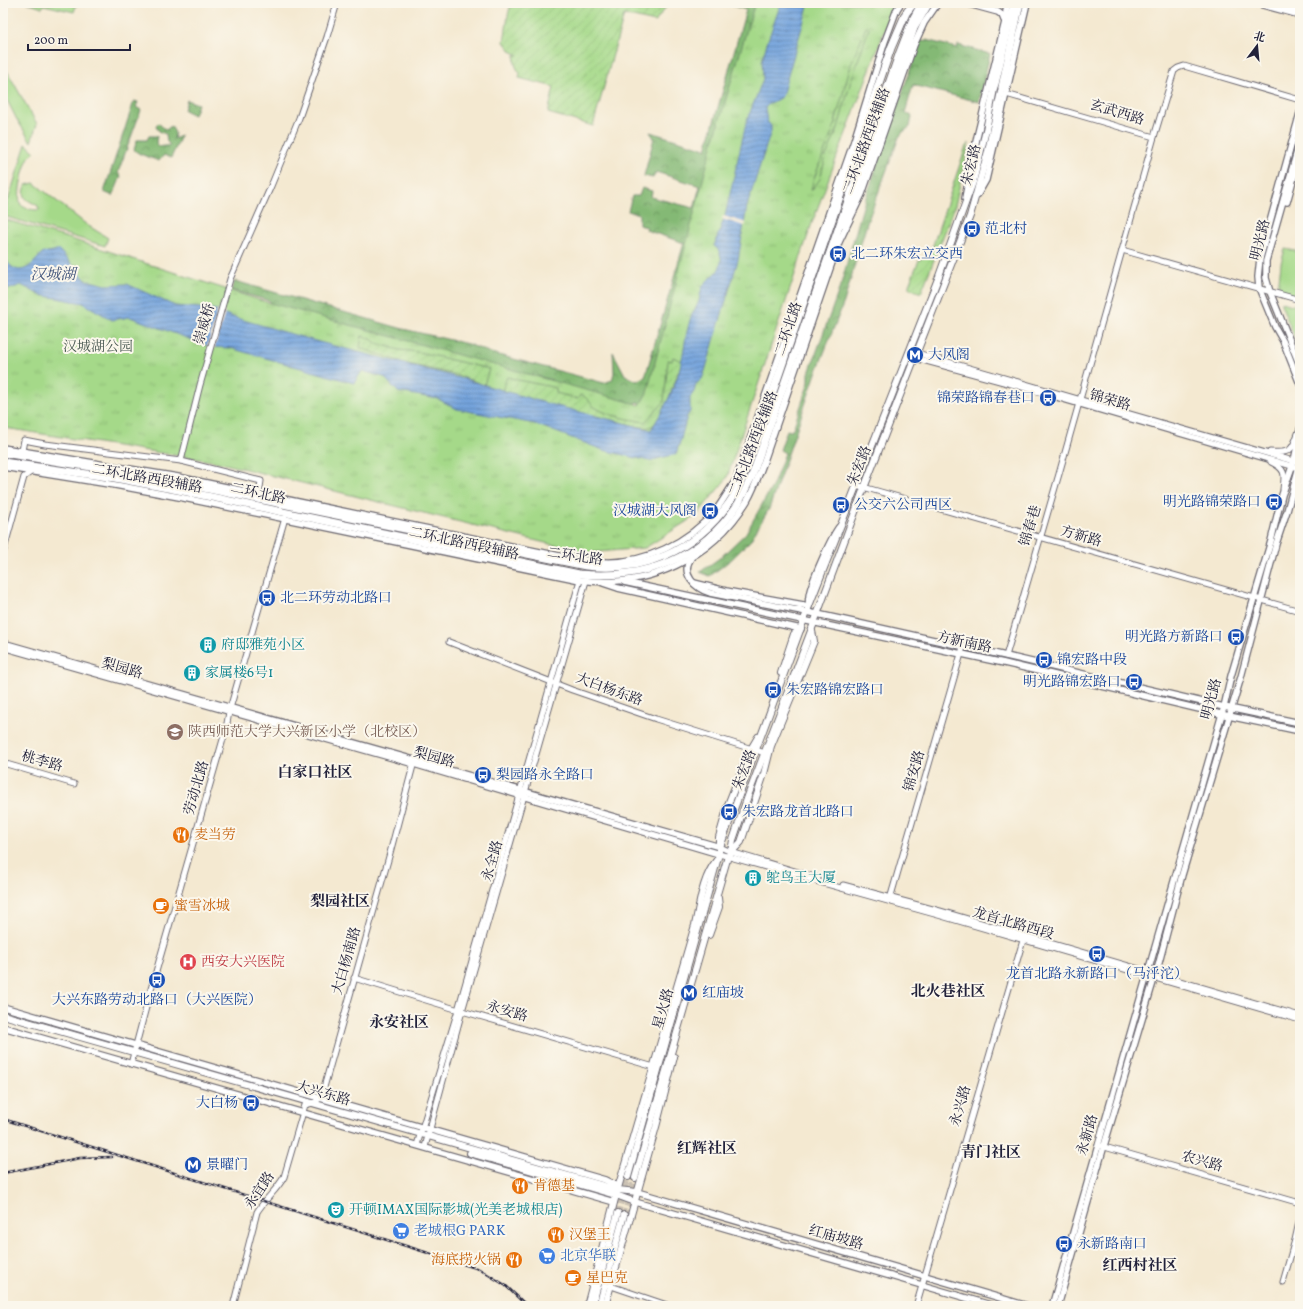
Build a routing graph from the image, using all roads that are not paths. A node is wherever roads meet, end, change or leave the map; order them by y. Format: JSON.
{"nodes":[{"id":1,"x":337,"y":3,"type":"edge"},
{"id":2,"x":901,"y":3,"type":"edge"},
{"id":3,"x":912,"y":3,"type":"edge"},
{"id":4,"x":922,"y":3,"type":"edge"},
{"id":5,"x":929,"y":3,"type":"edge"},
{"id":6,"x":938,"y":3,"type":"edge"},
{"id":7,"x":965,"y":3,"type":"edge"},
{"id":8,"x":1007,"y":3,"type":"edge"},
{"id":9,"x":1014,"y":3,"type":"edge"},
{"id":10,"x":1020,"y":3,"type":"edge"},
{"id":11,"x":1027,"y":3,"type":"edge"},
{"id":12,"x":1255,"y":3,"type":"edge"},
{"id":13,"x":1280,"y":3,"type":"edge"},
{"id":14,"x":1294,"y":3,"type":"edge"},
{"id":15,"x":1300,"y":5,"type":"edge"},
{"id":16,"x":1300,"y":10,"type":"edge"},
{"id":17,"x":1300,"y":15,"type":"edge"},
{"id":18,"x":1005,"y":22,"type":"junction"},
{"id":19,"x":998,"y":86,"type":"junction"},
{"id":20,"x":1006,"y":94,"type":"junction"},
{"id":21,"x":1300,"y":100,"type":"edge"},
{"id":22,"x":1300,"y":113,"type":"edge"},
{"id":23,"x":1300,"y":124,"type":"edge"},
{"id":24,"x":1154,"y":137,"type":"junction"},
{"id":25,"x":1300,"y":141,"type":"edge"},
{"id":26,"x":1300,"y":156,"type":"edge"},
{"id":27,"x":1283,"y":191,"type":"junction"},
{"id":28,"x":976,"y":196,"type":"junction"},
{"id":29,"x":859,"y":200,"type":"junction"},
{"id":30,"x":965,"y":202,"type":"junction"},
{"id":31,"x":850,"y":214,"type":"junction"},
{"id":32,"x":1272,"y":219,"type":"junction"},
{"id":33,"x":1277,"y":224,"type":"junction"},
{"id":34,"x":840,"y":231,"type":"junction"},
{"id":35,"x":1122,"y":250,"type":"junction"},
{"id":36,"x":1259,"y":288,"type":"junction"},
{"id":37,"x":1270,"y":292,"type":"junction"},
{"id":38,"x":1300,"y":300,"type":"edge"},
{"id":39,"x":916,"y":356,"type":"junction"},
{"id":40,"x":1300,"y":366,"type":"edge"},
{"id":41,"x":1300,"y":384,"type":"edge"},
{"id":42,"x":1079,"y":402,"type":"junction"},
{"id":43,"x":1300,"y":428,"type":"edge"},
{"id":44,"x":1300,"y":432,"type":"edge"},
{"id":45,"x":3,"y":448,"type":"edge"},
{"id":46,"x":22,"y":451,"type":"junction"},
{"id":47,"x":1255,"y":452,"type":"junction"},
{"id":48,"x":3,"y":454,"type":"edge"},
{"id":49,"x":181,"y":461,"type":"junction"},
{"id":50,"x":3,"y":462,"type":"edge"},
{"id":51,"x":1298,"y":465,"type":"edge"},
{"id":52,"x":3,"y":467,"type":"edge"},
{"id":53,"x":32,"y":469,"type":"junction"},
{"id":54,"x":1300,"y":480,"type":"edge"},
{"id":55,"x":856,"y":485,"type":"junction"},
{"id":56,"x":864,"y":488,"type":"junction"},
{"id":57,"x":259,"y":494,"type":"junction"},
{"id":58,"x":1282,"y":495,"type":"junction"},
{"id":59,"x":1290,"y":500,"type":"junction"},
{"id":60,"x":285,"y":518,"type":"junction"},
{"id":61,"x":1040,"y":538,"type":"junction"},
{"id":62,"x":3,"y":553,"type":"edge"},
{"id":63,"x":692,"y":556,"type":"junction"},
{"id":64,"x":583,"y":580,"type":"junction"},
{"id":65,"x":597,"y":582,"type":"junction"},
{"id":66,"x":622,"y":582,"type":"junction"},
{"id":67,"x":1254,"y":598,"type":"junction"},
{"id":68,"x":1261,"y":600,"type":"junction"},
{"id":69,"x":808,"y":609,"type":"junction"},
{"id":70,"x":1300,"y":611,"type":"edge"},
{"id":71,"x":817,"y":614,"type":"junction"},
{"id":72,"x":804,"y":621,"type":"junction"},
{"id":73,"x":813,"y":626,"type":"junction"},
{"id":74,"x":801,"y":629,"type":"junction"},
{"id":75,"x":448,"y":642,"type":"dead end"},
{"id":76,"x":3,"y":643,"type":"edge"},
{"id":77,"x":3,"y":647,"type":"edge"},
{"id":78,"x":963,"y":647,"type":"junction"},
{"id":79,"x":961,"y":654,"type":"junction"},
{"id":80,"x":1006,"y":656,"type":"junction"},
{"id":81,"x":554,"y":683,"type":"junction"},
{"id":82,"x":1224,"y":707,"type":"junction"},
{"id":83,"x":1231,"y":708,"type":"junction"},
{"id":84,"x":230,"y":710,"type":"junction"},
{"id":85,"x":1221,"y":714,"type":"junction"},
{"id":86,"x":1229,"y":716,"type":"junction"},
{"id":87,"x":1300,"y":723,"type":"edge"},
{"id":88,"x":1300,"y":731,"type":"edge"},
{"id":89,"x":754,"y":749,"type":"junction"},
{"id":90,"x":766,"y":755,"type":"junction"},
{"id":91,"x":414,"y":762,"type":"junction"},
{"id":92,"x":3,"y":763,"type":"edge"},
{"id":93,"x":74,"y":784,"type":"dead end"},
{"id":94,"x":522,"y":793,"type":"junction"},
{"id":95,"x":720,"y":847,"type":"junction"},
{"id":96,"x":730,"y":854,"type":"junction"},
{"id":97,"x":719,"y":856,"type":"junction"},
{"id":98,"x":717,"y":894,"type":"junction"},
{"id":99,"x":890,"y":900,"type":"junction"},
{"id":100,"x":697,"y":914,"type":"junction"},
{"id":101,"x":698,"y":934,"type":"junction"},
{"id":102,"x":1023,"y":938,"type":"junction"},
{"id":103,"x":686,"y":965,"type":"junction"},
{"id":104,"x":1148,"y":974,"type":"junction"},
{"id":105,"x":1155,"y":976,"type":"junction"},
{"id":106,"x":354,"y":978,"type":"junction"},
{"id":107,"x":3,"y":1006,"type":"edge"},
{"id":108,"x":674,"y":1007,"type":"junction"},
{"id":109,"x":460,"y":1011,"type":"junction"},
{"id":110,"x":3,"y":1015,"type":"edge"},
{"id":111,"x":1300,"y":1016,"type":"edge"},
{"id":112,"x":3,"y":1019,"type":"edge"},
{"id":113,"x":1300,"y":1020,"type":"edge"},
{"id":114,"x":3,"y":1027,"type":"edge"},
{"id":115,"x":662,"y":1042,"type":"junction"},
{"id":116,"x":136,"y":1044,"type":"junction"},
{"id":117,"x":674,"y":1045,"type":"junction"},
{"id":118,"x":134,"y":1054,"type":"junction"},
{"id":119,"x":663,"y":1055,"type":"junction"},
{"id":120,"x":673,"y":1062,"type":"junction"},
{"id":121,"x":131,"y":1064,"type":"junction"},
{"id":122,"x":654,"y":1067,"type":"junction"},
{"id":123,"x":320,"y":1098,"type":"junction"},
{"id":124,"x":313,"y":1103,"type":"junction"},
{"id":125,"x":305,"y":1105,"type":"junction"},
{"id":126,"x":302,"y":1113,"type":"junction"},
{"id":127,"x":422,"y":1127,"type":"junction"},
{"id":128,"x":429,"y":1129,"type":"junction"},
{"id":129,"x":420,"y":1136,"type":"junction"},
{"id":130,"x":427,"y":1138,"type":"junction"},
{"id":131,"x":417,"y":1145,"type":"junction"},
{"id":132,"x":1101,"y":1146,"type":"junction"},
{"id":133,"x":425,"y":1148,"type":"junction"},
{"id":134,"x":617,"y":1192,"type":"junction"},
{"id":135,"x":637,"y":1192,"type":"junction"},
{"id":136,"x":614,"y":1202,"type":"junction"},
{"id":137,"x":635,"y":1202,"type":"junction"},
{"id":138,"x":1300,"y":1202,"type":"edge"},
{"id":139,"x":1300,"y":1218,"type":"edge"},
{"id":140,"x":924,"y":1276,"type":"junction"},
{"id":141,"x":1283,"y":1282,"type":"dead end"},
{"id":142,"x":922,"y":1285,"type":"junction"},
{"id":143,"x":611,"y":1286,"type":"junction"},
{"id":144,"x":233,"y":1306,"type":"edge"},
{"id":145,"x":587,"y":1306,"type":"edge"},
{"id":146,"x":592,"y":1306,"type":"edge"},
{"id":147,"x":599,"y":1306,"type":"edge"},
{"id":148,"x":605,"y":1306,"type":"edge"},
{"id":149,"x":670,"y":1306,"type":"edge"},
{"id":150,"x":916,"y":1306,"type":"edge"},
{"id":151,"x":994,"y":1306,"type":"edge"},
{"id":152,"x":1028,"y":1306,"type":"edge"},
{"id":153,"x":1052,"y":1306,"type":"edge"},
{"id":154,"x":1058,"y":1306,"type":"edge"}],
"edges":[{"from":1,"to":49,"type":"street","name":"崇威桥"},
{"from":2,"to":57,"type":"main road","name":"二环北路西段辅路"},
{"from":3,"to":48,"type":"highway","name":"二环北路"},
{"from":4,"to":34,"type":"highway","name":"二环北路"},
{"from":5,"to":31,"type":"highway"},
{"from":6,"to":29,"type":"main road","name":"二环北路西段辅路"},
{"from":7,"to":18,"type":"main road"},
{"from":8,"to":18,"type":"main road","name":"朱宏路"},
{"from":9,"to":19,"type":"highway"},
{"from":10,"to":19,"type":"highway"},
{"from":11,"to":20,"type":"main road"},
{"from":12,"to":17,"type":"main road"},
{"from":13,"to":16,"type":"highway"},
{"from":14,"to":15,"type":"highway"},
{"from":18,"to":30,"type":"main road","name":"朱宏路"},
{"from":19,"to":28,"type":"main road","name":"朱宏路"},
{"from":19,"to":30,"type":"main road","name":"朱宏路"},
{"from":20,"to":24,"type":"street","name":"玄武西路"},
{"from":20,"to":28,"type":"main road"},
{"from":21,"to":24,"type":"street"},
{"from":22,"to":32,"type":"main road","name":"明光路"},
{"from":23,"to":27,"type":"main road","name":"明光路"},
{"from":24,"to":35,"type":"street","name":"玄武西路"},
{"from":25,"to":27,"type":"main road","name":"明光路"},
{"from":26,"to":33,"type":"main road"},
{"from":27,"to":32,"type":"main road","name":"明光路"},
{"from":27,"to":33,"type":"main road","name":"明光路"},
{"from":28,"to":39,"type":"main road","name":"朱宏路"},
{"from":29,"to":31,"type":"main road"},
{"from":29,"to":34,"type":"main road","name":"二环北路西段辅路"},
{"from":30,"to":55,"type":"main road","name":"朱宏路"},
{"from":31,"to":34,"type":"highway"},
{"from":32,"to":36,"type":"main road","name":"明光路"},
{"from":33,"to":37,"type":"main road","name":"明光路"},
{"from":34,"to":53,"type":"highway","name":"二环北路"},
{"from":34,"to":63,"type":"main road","name":"二环北路西段辅路"},
{"from":35,"to":36,"type":"street"},
{"from":35,"to":42,"type":"street","name":"玄武西路"},
{"from":36,"to":37,"type":"street"},
{"from":36,"to":41,"type":"main road","name":"明光路"},
{"from":37,"to":38,"type":"street"},
{"from":37,"to":40,"type":"main road","name":"明光路"},
{"from":39,"to":42,"type":"street","name":"锦荣路"},
{"from":39,"to":56,"type":"main road","name":"朱宏路"},
{"from":42,"to":47,"type":"street","name":"锦荣路"},
{"from":42,"to":61,"type":"street","name":"锦春巷"},
{"from":43,"to":47,"type":"street"},
{"from":44,"to":51,"type":"main road","name":"明光路"},
{"from":45,"to":46,"type":"main road","name":"二环北路西段辅路"},
{"from":46,"to":49,"type":"street"},
{"from":46,"to":57,"type":"main road","name":"二环北路西段辅路"},
{"from":47,"to":51,"type":"street","name":"锦荣路"},
{"from":47,"to":58,"type":"street"},
{"from":49,"to":57,"type":"street"},
{"from":50,"to":53,"type":"highway","name":"二环北路"},
{"from":51,"to":58,"type":"main road","name":"明光路"},
{"from":51,"to":59,"type":"main road","name":"明光路"},
{"from":52,"to":53,"type":"main road","name":"二环北路西段辅路"},
{"from":53,"to":60,"type":"main road","name":"二环北路西段辅路"},
{"from":53,"to":62,"type":"street"},
{"from":54,"to":59,"type":"street"},
{"from":55,"to":56,"type":"street","name":"方新路"},
{"from":55,"to":69,"type":"main road","name":"朱宏路"},
{"from":56,"to":61,"type":"street","name":"方新路"},
{"from":56,"to":71,"type":"main road","name":"朱宏路"},
{"from":58,"to":67,"type":"main road","name":"明光路"},
{"from":59,"to":68,"type":"main road","name":"明光路"},
{"from":60,"to":64,"type":"main road","name":"二环北路西段辅路"},
{"from":60,"to":84,"type":"street","name":"劳动北路"},
{"from":61,"to":67,"type":"street","name":"方新路"},
{"from":61,"to":80,"type":"street","name":"锦春巷"},
{"from":63,"to":66,"type":"main road","name":"二环北路西段辅路"},
{"from":63,"to":69,"type":"main road","name":"方新南路"},
{"from":64,"to":65,"type":"main road","name":"二环北路西段辅路"},
{"from":64,"to":81,"type":"street","name":"永全路"},
{"from":65,"to":66,"type":"main road","name":"二环北路西段辅路"},
{"from":65,"to":74,"type":"main road"},
{"from":66,"to":72,"type":"main road","name":"方新南路"},
{"from":67,"to":68,"type":"street","name":"方新路"},
{"from":67,"to":82,"type":"main road","name":"明光路"},
{"from":68,"to":70,"type":"street","name":"方新路"},
{"from":68,"to":83,"type":"main road","name":"明光路"},
{"from":69,"to":71,"type":"main road","name":"方新南路"},
{"from":69,"to":72,"type":"main road","name":"朱宏路"},
{"from":71,"to":73,"type":"main road","name":"朱宏路"},
{"from":71,"to":78,"type":"main road","name":"方新南路"},
{"from":72,"to":73,"type":"main road","name":"方新南路"},
{"from":72,"to":74,"type":"main road","name":"朱宏路"},
{"from":73,"to":79,"type":"main road","name":"方新南路"},
{"from":73,"to":90,"type":"main road","name":"朱宏路"},
{"from":73,"to":90,"type":"main road"},
{"from":74,"to":89,"type":"main road","name":"朱宏路"},
{"from":75,"to":81,"type":"street","name":"大白杨东路"},
{"from":76,"to":84,"type":"main road","name":"梨园路"},
{"from":77,"to":84,"type":"main road","name":"梨园路"},
{"from":78,"to":79,"type":"street","name":"锦安路"},
{"from":78,"to":80,"type":"main road","name":"方新南路"},
{"from":79,"to":85,"type":"main road","name":"方新南路"},
{"from":79,"to":99,"type":"street","name":"锦安路"},
{"from":80,"to":82,"type":"main road","name":"方新南路"},
{"from":81,"to":89,"type":"street","name":"大白杨东路"},
{"from":81,"to":94,"type":"street","name":"永全路"},
{"from":82,"to":83,"type":"main road","name":"方新南路"},
{"from":82,"to":85,"type":"main road","name":"明光路"},
{"from":83,"to":86,"type":"main road","name":"明光路"},
{"from":83,"to":87,"type":"main road","name":"方新南路"},
{"from":84,"to":91,"type":"main road","name":"梨园路"},
{"from":84,"to":116,"type":"street","name":"劳动北路"},
{"from":85,"to":86,"type":"main road","name":"方新南路"},
{"from":85,"to":104,"type":"main road","name":"明光路"},
{"from":86,"to":88,"type":"main road","name":"方新南路"},
{"from":86,"to":105,"type":"main road","name":"明光路"},
{"from":89,"to":90,"type":"street","name":"大白杨东路"},
{"from":89,"to":95,"type":"main road","name":"朱宏路"},
{"from":90,"to":96,"type":"main road","name":"朱宏路"},
{"from":91,"to":94,"type":"main road","name":"梨园路"},
{"from":91,"to":106,"type":"street","name":"大白杨南路"},
{"from":92,"to":93,"type":"street","name":"桃李路"},
{"from":94,"to":95,"type":"main road","name":"梨园路"},
{"from":94,"to":97,"type":"main road","name":"梨园路"},
{"from":94,"to":109,"type":"street","name":"永全路"},
{"from":95,"to":96,"type":"street","name":"龙首北路西段"},
{"from":95,"to":97,"type":"main road","name":"星火路"},
{"from":96,"to":97,"type":"street","name":"龙首北路西段"},
{"from":96,"to":98,"type":"main road","name":"星火路"},
{"from":96,"to":99,"type":"street","name":"龙首北路西段"},
{"from":97,"to":100,"type":"main road"},
{"from":97,"to":101,"type":"main road","name":"星火路"},
{"from":98,"to":117,"type":"main road","name":"星火路"},
{"from":98,"to":120,"type":"main road"},
{"from":99,"to":102,"type":"street","name":"龙首北路西段"},
{"from":100,"to":101,"type":"main road"},
{"from":100,"to":103,"type":"main road"},
{"from":101,"to":103,"type":"main road","name":"星火路"},
{"from":102,"to":104,"type":"street","name":"龙首北路西段"},
{"from":102,"to":140,"type":"street","name":"永兴路"},
{"from":103,"to":108,"type":"main road","name":"星火路"},
{"from":104,"to":105,"type":"street","name":"龙首北路西段"},
{"from":104,"to":132,"type":"main road","name":"永新路"},
{"from":105,"to":111,"type":"street","name":"龙首北路西段"},
{"from":105,"to":113,"type":"street","name":"龙首北路西段"},
{"from":105,"to":132,"type":"main road","name":"永新路"},
{"from":106,"to":109,"type":"street","name":"永安路"},
{"from":106,"to":123,"type":"street","name":"大白杨南路"},
{"from":107,"to":116,"type":"main road"},
{"from":108,"to":115,"type":"main road"},
{"from":108,"to":119,"type":"main road","name":"星火路"},
{"from":109,"to":122,"type":"street","name":"永安路"},
{"from":109,"to":127,"type":"street","name":"永全路"},
{"from":109,"to":128,"type":"street","name":"永全路"},
{"from":110,"to":118,"type":"main road","name":"大兴东路"},
{"from":112,"to":118,"type":"main road","name":"大兴东路"},
{"from":114,"to":121,"type":"main road"},
{"from":115,"to":119,"type":"main road"},
{"from":115,"to":122,"type":"main road"},
{"from":116,"to":118,"type":"street","name":"劳动北路"},
{"from":116,"to":123,"type":"main road"},
{"from":117,"to":119,"type":"main road","name":"星火路"},
{"from":117,"to":120,"type":"main road"},
{"from":118,"to":121,"type":"street","name":"劳动北路"},
{"from":118,"to":124,"type":"main road","name":"大兴东路"},
{"from":118,"to":125,"type":"main road","name":"大兴东路"},
{"from":120,"to":135,"type":"main road"},
{"from":121,"to":126,"type":"main road"},
{"from":122,"to":134,"type":"main road"},
{"from":123,"to":124,"type":"street"},
{"from":123,"to":127,"type":"main road"},
{"from":124,"to":125,"type":"street"},
{"from":124,"to":129,"type":"main road","name":"大兴东路"},
{"from":125,"to":126,"type":"street"},
{"from":125,"to":129,"type":"main road","name":"大兴东路"},
{"from":126,"to":131,"type":"main road"},
{"from":126,"to":144,"type":"street","name":"永宜路"},
{"from":127,"to":128,"type":"main road"},
{"from":127,"to":129,"type":"street","name":"永全路"},
{"from":128,"to":130,"type":"street","name":"永全路"},
{"from":128,"to":134,"type":"main road"},
{"from":129,"to":130,"type":"main road","name":"大兴东路"},
{"from":129,"to":131,"type":"street","name":"永全路"},
{"from":130,"to":133,"type":"street","name":"永全路"},
{"from":130,"to":134,"type":"main road","name":"大兴东路"},
{"from":131,"to":133,"type":"main road"},
{"from":132,"to":138,"type":"street","name":"农兴路"},
{"from":132,"to":153,"type":"main road","name":"永新路"},
{"from":132,"to":154,"type":"main road","name":"永新路"},
{"from":133,"to":136,"type":"main road"},
{"from":134,"to":135,"type":"main road","name":"大兴东路"},
{"from":134,"to":136,"type":"main road"},
{"from":134,"to":137,"type":"main road","name":"大兴东路"},
{"from":135,"to":137,"type":"main road"},
{"from":135,"to":140,"type":"main road","name":"红庙坡路"},
{"from":136,"to":145,"type":"main road"},
{"from":137,"to":142,"type":"main road","name":"红庙坡路"},
{"from":137,"to":143,"type":"main road"},
{"from":139,"to":141,"type":"street"},
{"from":140,"to":142,"type":"street","name":"永兴路"},
{"from":140,"to":152,"type":"main road","name":"红庙坡路"},
{"from":142,"to":150,"type":"street","name":"永兴路"},
{"from":142,"to":151,"type":"main road","name":"红庙坡路"},
{"from":143,"to":148,"type":"main road"},
{"from":143,"to":149,"type":"street"},
{"from":146,"to":147,"type":"main road"}]}
